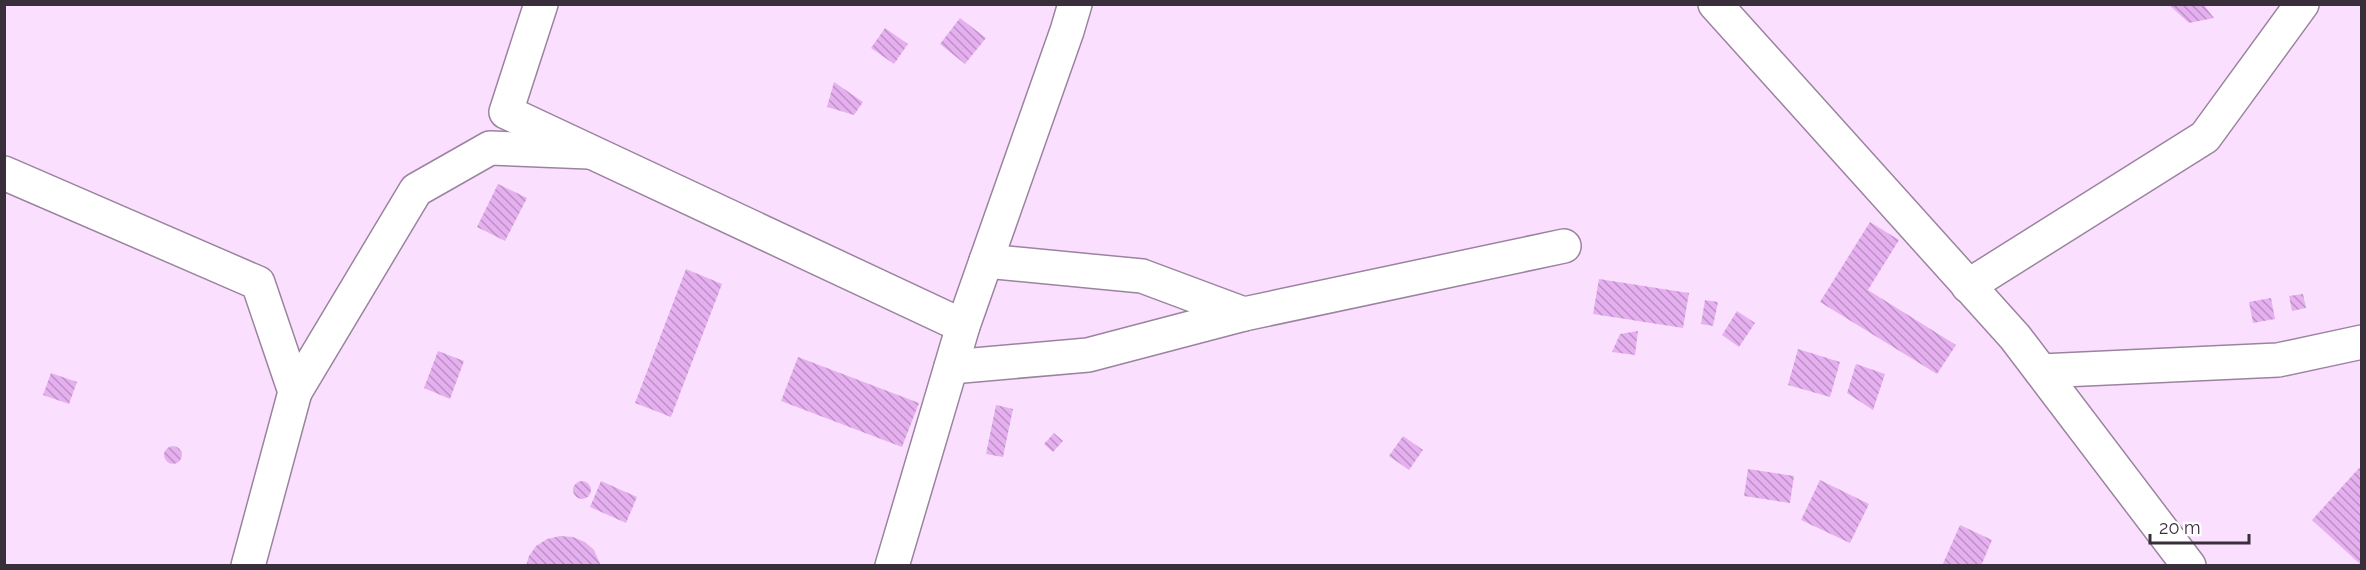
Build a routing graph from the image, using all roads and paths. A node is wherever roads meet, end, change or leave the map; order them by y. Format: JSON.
{"nodes":[{"id":1,"x":541,"y":4,"type":"edge"},
{"id":2,"x":1075,"y":4,"type":"edge"},
{"id":3,"x":1098,"y":4,"type":"edge"},
{"id":4,"x":1715,"y":4,"type":"edge"},
{"id":5,"x":2302,"y":4,"type":"edge"},
{"id":6,"x":1041,"y":107,"type":"junction"},
{"id":7,"x":589,"y":152,"type":"junction"},
{"id":8,"x":4,"y":173,"type":"edge"},
{"id":9,"x":1564,"y":246,"type":"dead end"},
{"id":10,"x":986,"y":261,"type":"junction"},
{"id":11,"x":1968,"y":286,"type":"junction"},
{"id":12,"x":1244,"y":314,"type":"junction"},
{"id":13,"x":963,"y":326,"type":"junction"},
{"id":14,"x":2361,"y":342,"type":"edge"},
{"id":15,"x":951,"y":367,"type":"junction"},
{"id":16,"x":2041,"y":371,"type":"junction"},
{"id":17,"x":295,"y":392,"type":"junction"},
{"id":18,"x":248,"y":566,"type":"edge"},
{"id":19,"x":892,"y":566,"type":"edge"},
{"id":20,"x":2189,"y":566,"type":"edge"}],
"edges":[{"from":1,"to":7,"type":"street"},
{"from":2,"to":6,"type":"street"},
{"from":3,"to":6,"type":"street"},
{"from":4,"to":11,"type":"street"},
{"from":5,"to":11,"type":"street"},
{"from":6,"to":10,"type":"street"},
{"from":7,"to":13,"type":"street"},
{"from":7,"to":17,"type":"street"},
{"from":8,"to":17,"type":"street"},
{"from":9,"to":12,"type":"street"},
{"from":10,"to":12,"type":"street"},
{"from":10,"to":13,"type":"street"},
{"from":11,"to":16,"type":"street"},
{"from":12,"to":15,"type":"street"},
{"from":13,"to":15,"type":"street"},
{"from":14,"to":16,"type":"street"},
{"from":15,"to":19,"type":"street"},
{"from":16,"to":20,"type":"street"},
{"from":17,"to":18,"type":"street"}]}
